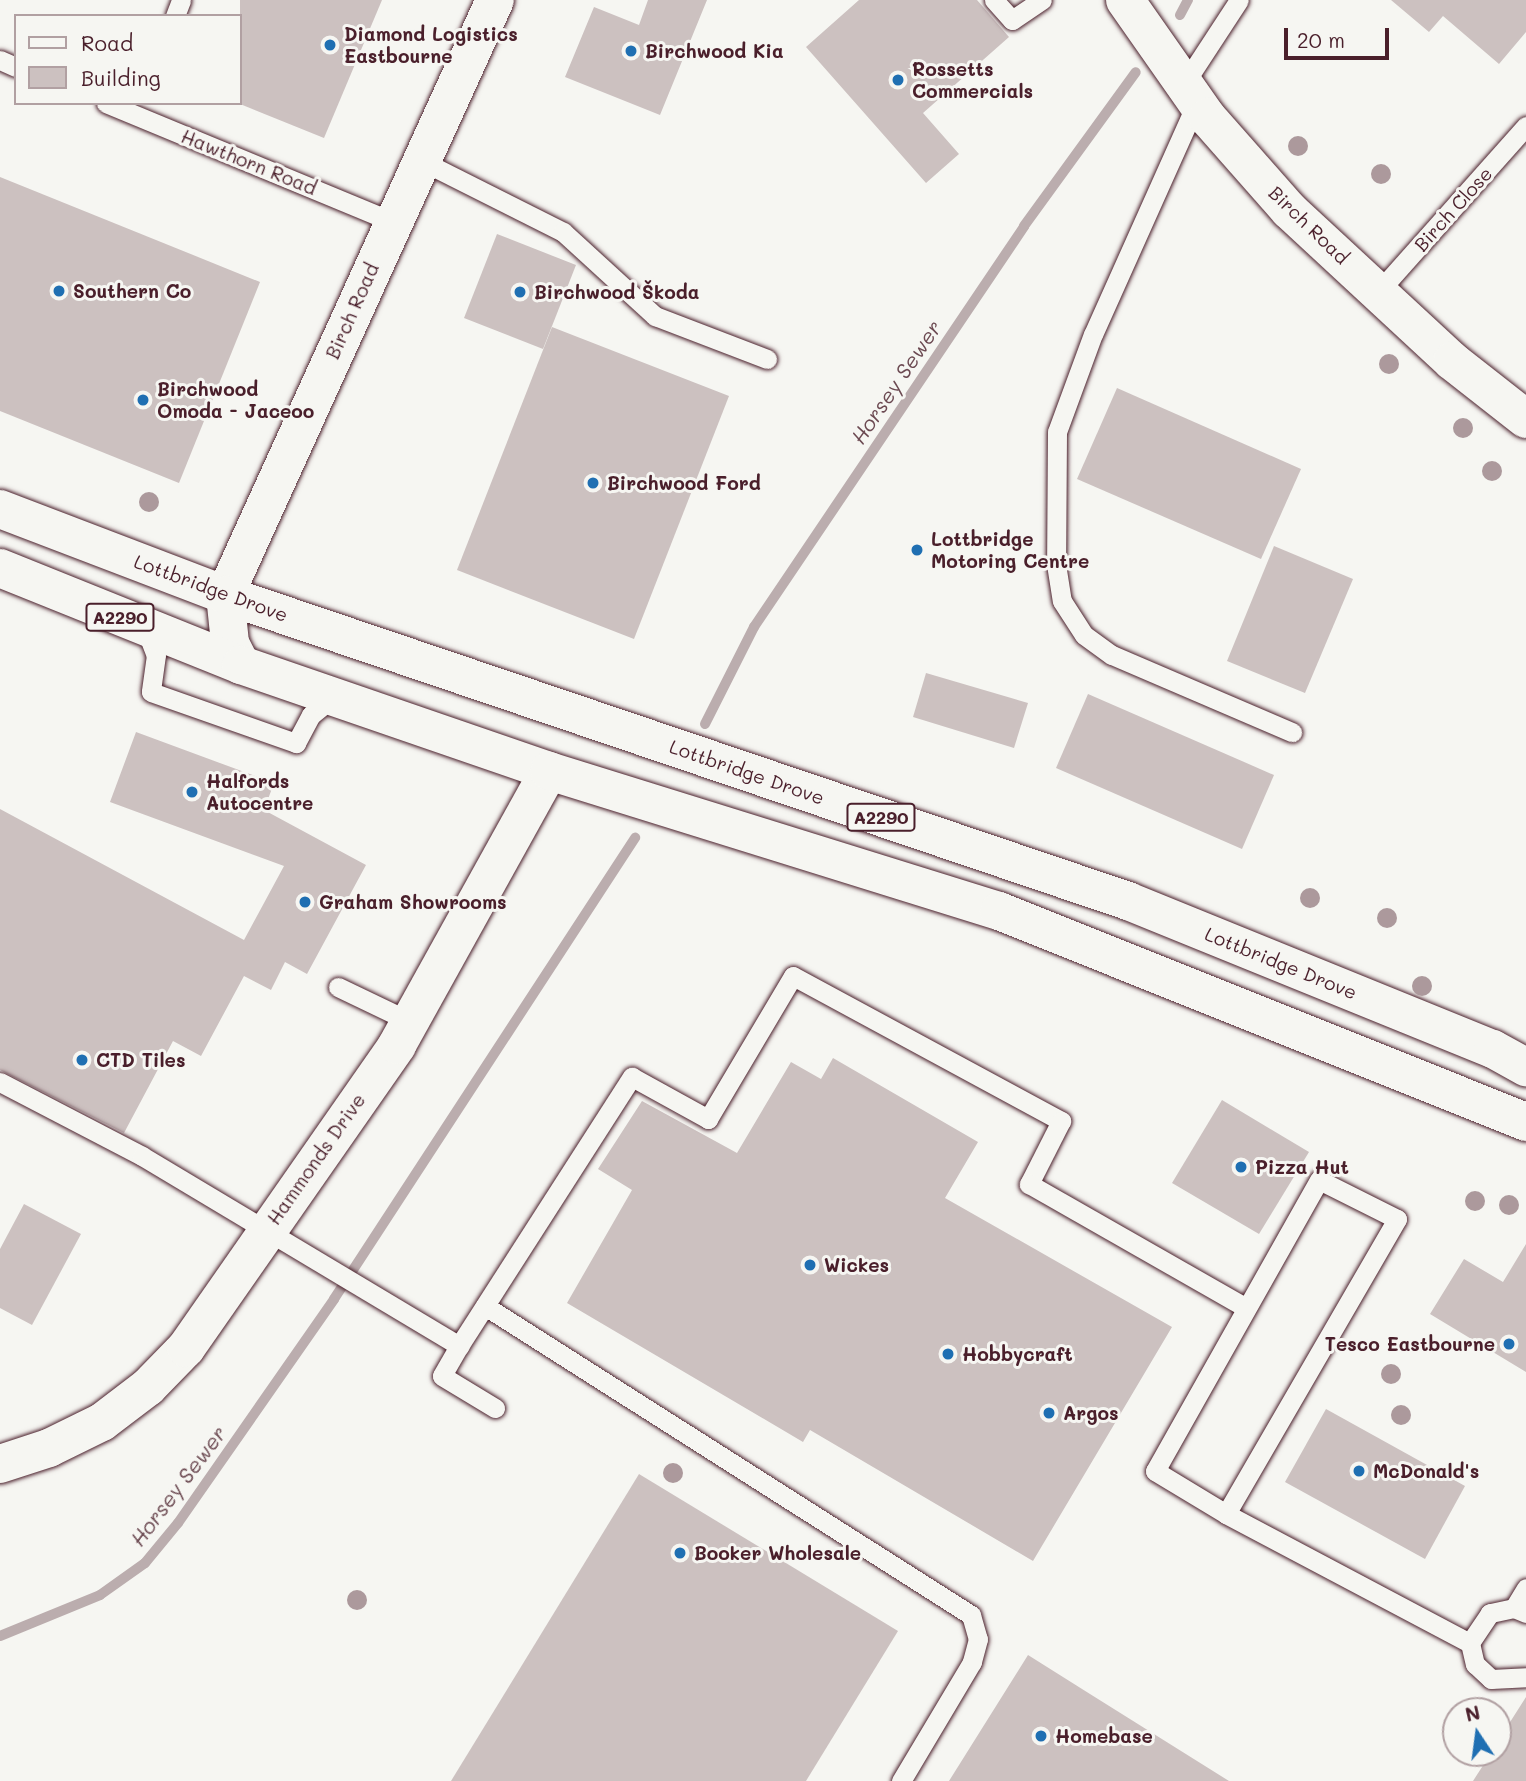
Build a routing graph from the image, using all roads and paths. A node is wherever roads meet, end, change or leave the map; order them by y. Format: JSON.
{"nodes":[{"id":1,"x":495,"y":0,"type":"edge"},
{"id":2,"x":994,"y":0,"type":"edge"},
{"id":3,"x":1042,"y":0,"type":"edge"},
{"id":4,"x":1125,"y":0,"type":"edge"},
{"id":5,"x":1240,"y":0,"type":"edge"},
{"id":6,"x":1191,"y":93,"type":"junction"},
{"id":7,"x":116,"y":105,"type":"edge"},
{"id":8,"x":137,"y":109,"type":"edge"},
{"id":9,"x":1526,"y":127,"type":"edge"},
{"id":10,"x":422,"y":161,"type":"junction"},
{"id":11,"x":393,"y":222,"type":"junction"},
{"id":12,"x":1380,"y":291,"type":"junction"},
{"id":13,"x":767,"y":359,"type":"dead end"},
{"id":14,"x":1526,"y":419,"type":"edge"},
{"id":15,"x":0,"y":509,"type":"edge"},
{"id":16,"x":0,"y":568,"type":"edge"},
{"id":17,"x":225,"y":595,"type":"junction"},
{"id":18,"x":144,"y":626,"type":"junction"},
{"id":19,"x":241,"y":665,"type":"junction"},
{"id":20,"x":333,"y":697,"type":"junction"},
{"id":21,"x":1292,"y":732,"type":"dead end"},
{"id":22,"x":549,"y":771,"type":"junction"},
{"id":23,"x":338,"y":986,"type":"dead end"},
{"id":24,"x":411,"y":1022,"type":"junction"},
{"id":25,"x":1526,"y":1067,"type":"edge"},
{"id":26,"x":0,"y":1082,"type":"edge"},
{"id":27,"x":1526,"y":1122,"type":"edge"},
{"id":28,"x":266,"y":1230,"type":"junction"},
{"id":29,"x":485,"y":1306,"type":"junction"},
{"id":30,"x":1247,"y":1308,"type":"junction"},
{"id":31,"x":459,"y":1346,"type":"junction"},
{"id":32,"x":495,"y":1408,"type":"dead end"},
{"id":33,"x":0,"y":1464,"type":"edge"},
{"id":34,"x":1226,"y":1514,"type":"junction"},
{"id":35,"x":1526,"y":1588,"type":"edge"},
{"id":36,"x":1520,"y":1611,"type":"edge"},
{"id":37,"x":1470,"y":1643,"type":"junction"},
{"id":38,"x":1526,"y":1677,"type":"edge"},
{"id":39,"x":901,"y":1781,"type":"edge"}],
"edges":[{"from":1,"to":10,"type":"main road","name":"Birch Road"},
{"from":2,"to":3,"type":"lane"},
{"from":4,"to":6,"type":"main road","name":"Birch Road"},
{"from":5,"to":6,"type":"lane"},
{"from":6,"to":12,"type":"main road","name":"Birch Road"},
{"from":6,"to":21,"type":"lane"},
{"from":7,"to":8,"type":"lane","name":"Hawthorn Road"},
{"from":8,"to":11,"type":"lane","name":"Hawthorn Road"},
{"from":9,"to":12,"type":"lane","name":"Birch Close"},
{"from":10,"to":11,"type":"main road","name":"Birch Road"},
{"from":10,"to":13,"type":"lane"},
{"from":11,"to":17,"type":"main road","name":"Birch Road"},
{"from":12,"to":14,"type":"main road","name":"Birch Road"},
{"from":15,"to":17,"type":"main road","name":"Lottbridge Drove","number":"A2290"},
{"from":16,"to":18,"type":"main road","number":"A2290"},
{"from":17,"to":19,"type":"main road"},
{"from":17,"to":25,"type":"main road","name":"Lottbridge Drove","number":"A2290"},
{"from":18,"to":19,"type":"main road","number":"A2290"},
{"from":18,"to":20,"type":"lane"},
{"from":19,"to":20,"type":"main road","number":"A2290"},
{"from":20,"to":22,"type":"main road","number":"A2290"},
{"from":22,"to":24,"type":"main road","name":"Hammonds Drive"},
{"from":22,"to":27,"type":"main road","number":"A2290"},
{"from":23,"to":24,"type":"lane"},
{"from":24,"to":28,"type":"main road","name":"Hammonds Drive"},
{"from":26,"to":28,"type":"lane"},
{"from":28,"to":31,"type":"lane"},
{"from":28,"to":33,"type":"main road","name":"Hammonds Drive"},
{"from":29,"to":30,"type":"lane"},
{"from":29,"to":31,"type":"lane"},
{"from":29,"to":39,"type":"lane"},
{"from":30,"to":34,"type":"lane"},
{"from":30,"to":34,"type":"lane"},
{"from":31,"to":32,"type":"lane"},
{"from":34,"to":37,"type":"lane"},
{"from":35,"to":36,"type":"lane"},
{"from":36,"to":37,"type":"lane"},
{"from":37,"to":38,"type":"lane"}]}
